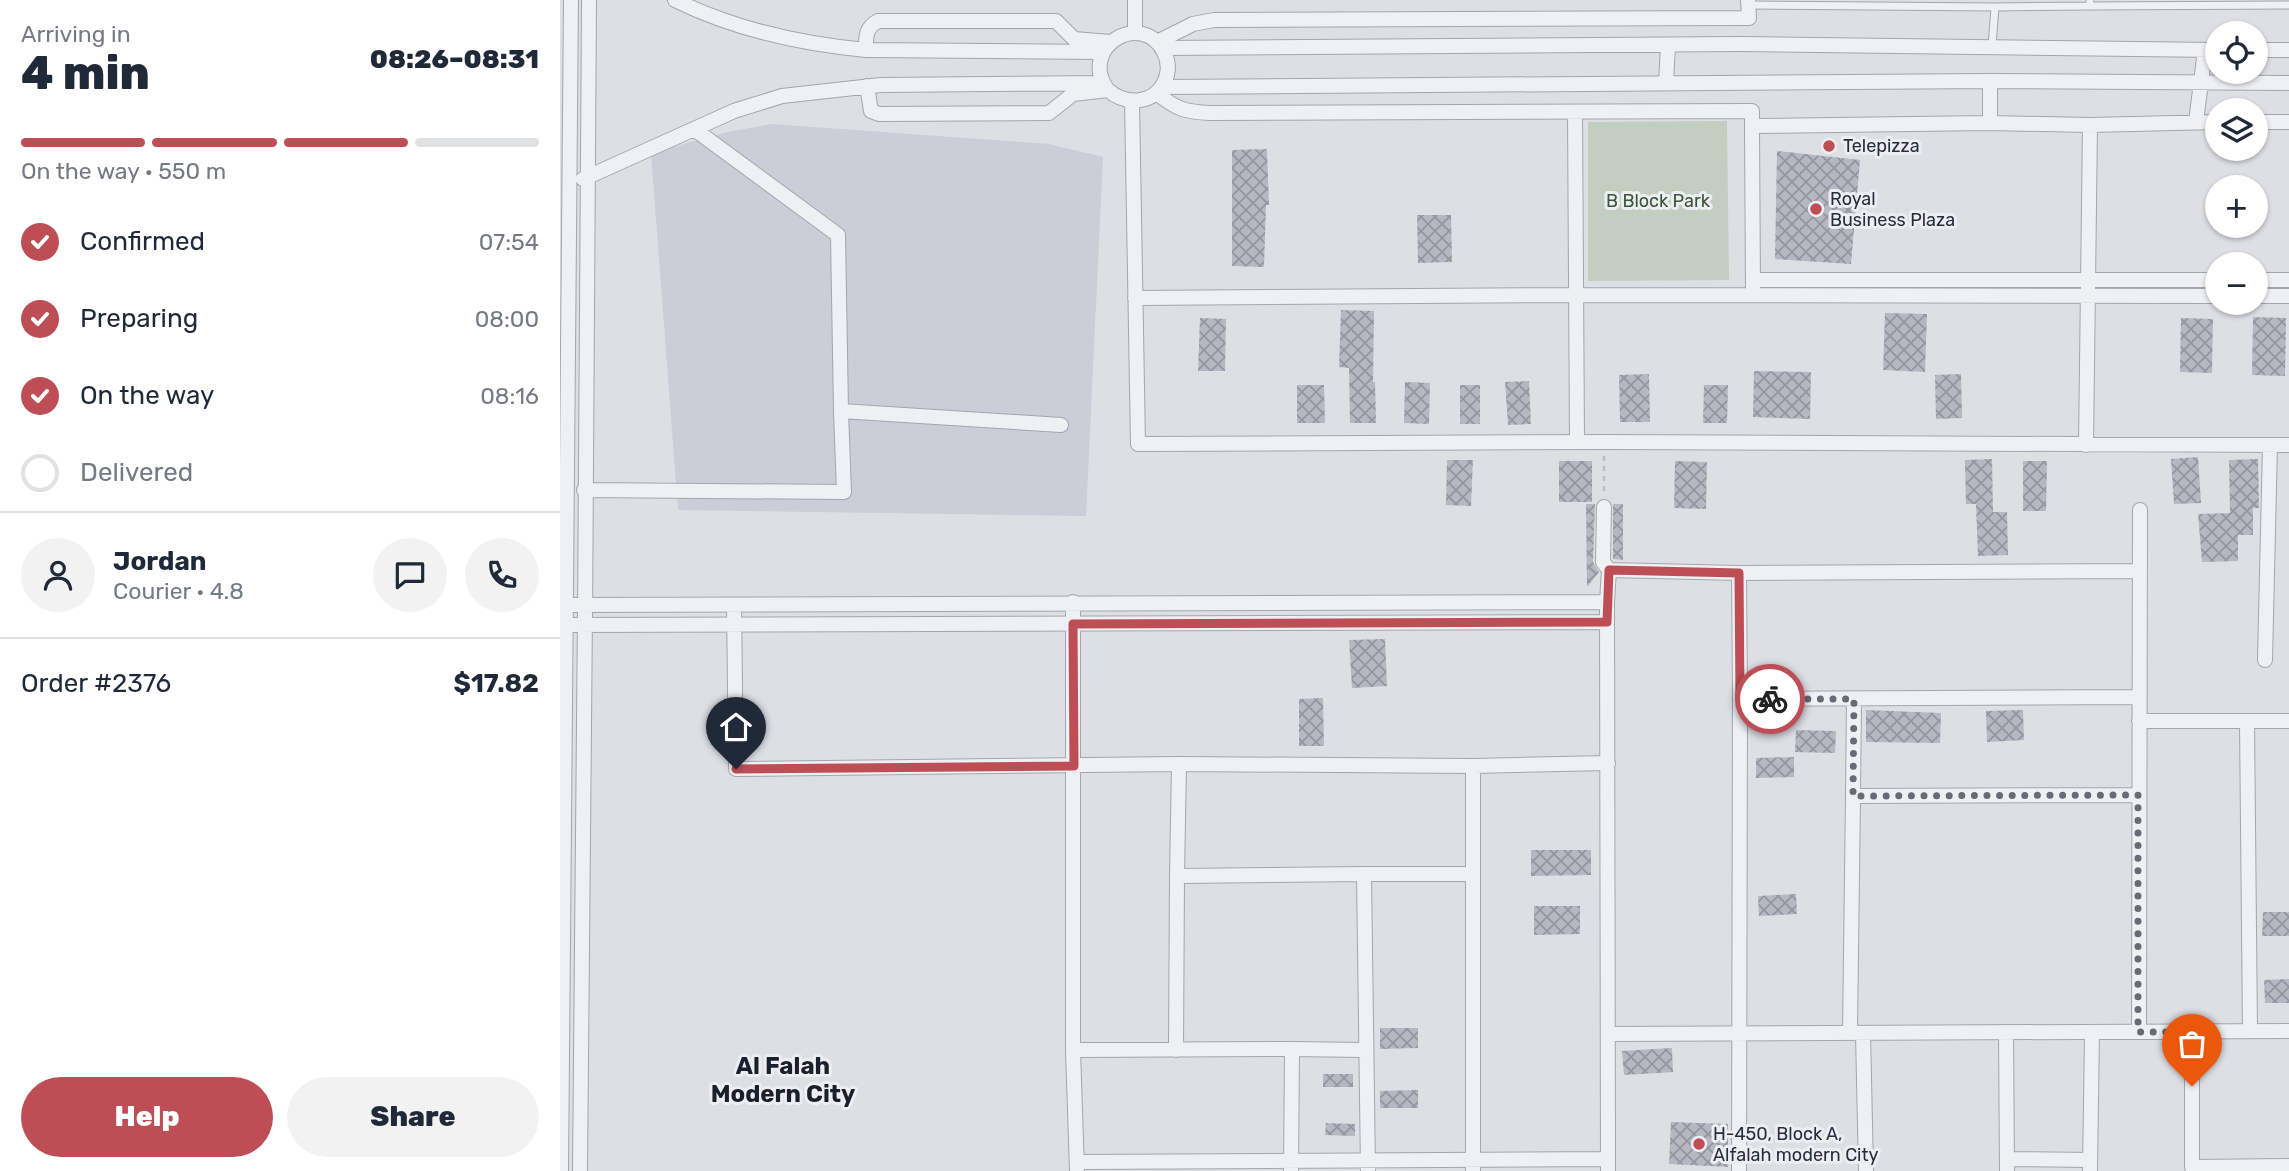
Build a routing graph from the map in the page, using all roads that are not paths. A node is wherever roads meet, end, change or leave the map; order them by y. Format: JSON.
{"nodes":[{"id":1,"x":571,"y":0,"type":"edge"},
{"id":2,"x":589,"y":0,"type":"edge"},
{"id":3,"x":1135,"y":0,"type":"edge"},
{"id":4,"x":684,"y":2,"type":"edge"},
{"id":5,"x":2090,"y":3,"type":"edge"},
{"id":6,"x":2289,"y":5,"type":"edge"},
{"id":7,"x":1995,"y":7,"type":"junction"},
{"id":8,"x":1748,"y":8,"type":"edge"},
{"id":9,"x":565,"y":23,"type":"edge"},
{"id":10,"x":1135,"y":33,"type":"junction"},
{"id":11,"x":1160,"y":45,"type":"junction"},
{"id":12,"x":1668,"y":45,"type":"junction"},
{"id":13,"x":1992,"y":46,"type":"junction"},
{"id":14,"x":1106,"y":47,"type":"junction"},
{"id":15,"x":2205,"y":50,"type":"edge"},
{"id":16,"x":2268,"y":50,"type":"edge"},
{"id":17,"x":2289,"y":50,"type":"edge"},
{"id":18,"x":866,"y":51,"type":"junction"},
{"id":19,"x":2205,"y":70,"type":"edge"},
{"id":20,"x":1990,"y":81,"type":"junction"},
{"id":21,"x":1666,"y":83,"type":"junction"},
{"id":22,"x":2201,"y":83,"type":"junction"},
{"id":23,"x":2289,"y":83,"type":"edge"},
{"id":24,"x":867,"y":86,"type":"junction"},
{"id":25,"x":1106,"y":86,"type":"junction"},
{"id":26,"x":1159,"y":90,"type":"junction"},
{"id":27,"x":1132,"y":102,"type":"junction"},
{"id":28,"x":1575,"y":112,"type":"junction"},
{"id":29,"x":2196,"y":122,"type":"junction"},
{"id":30,"x":2205,"y":122,"type":"edge"},
{"id":31,"x":2268,"y":122,"type":"edge"},
{"id":32,"x":2289,"y":122,"type":"edge"},
{"id":33,"x":1990,"y":123,"type":"junction"},
{"id":34,"x":2091,"y":125,"type":"junction"},
{"id":35,"x":1752,"y":126,"type":"junction"},
{"id":36,"x":694,"y":129,"type":"junction"},
{"id":37,"x":589,"y":178,"type":"junction"},
{"id":38,"x":571,"y":180,"type":"junction"},
{"id":39,"x":2268,"y":280,"type":"edge"},
{"id":40,"x":2289,"y":280,"type":"edge"},
{"id":41,"x":2088,"y":281,"type":"junction"},
{"id":42,"x":2205,"y":281,"type":"edge"},
{"id":43,"x":1753,"y":288,"type":"junction"},
{"id":44,"x":1576,"y":295,"type":"junction"},
{"id":45,"x":2087,"y":296,"type":"junction"},
{"id":46,"x":2205,"y":296,"type":"edge"},
{"id":47,"x":2268,"y":296,"type":"edge"},
{"id":48,"x":2289,"y":296,"type":"edge"},
{"id":49,"x":1135,"y":298,"type":"junction"},
{"id":50,"x":841,"y":411,"type":"junction"},
{"id":51,"x":1061,"y":425,"type":"dead end"},
{"id":52,"x":563,"y":435,"type":"edge"},
{"id":53,"x":586,"y":435,"type":"junction"},
{"id":54,"x":1577,"y":442,"type":"junction"},
{"id":55,"x":2086,"y":445,"type":"junction"},
{"id":56,"x":2270,"y":445,"type":"junction"},
{"id":57,"x":2289,"y":445,"type":"edge"},
{"id":58,"x":584,"y":490,"type":"junction"},
{"id":59,"x":1604,"y":507,"type":"road end"},
{"id":60,"x":2140,"y":510,"type":"dead end"},
{"id":61,"x":1609,"y":570,"type":"junction"},
{"id":62,"x":2139,"y":571,"type":"junction"},
{"id":63,"x":1739,"y":573,"type":"junction"},
{"id":64,"x":1073,"y":602,"type":"junction"},
{"id":65,"x":1607,"y":602,"type":"junction"},
{"id":66,"x":565,"y":605,"type":"junction"},
{"id":67,"x":586,"y":605,"type":"junction"},
{"id":68,"x":734,"y":605,"type":"junction"},
{"id":69,"x":1607,"y":622,"type":"junction"},
{"id":70,"x":1073,"y":624,"type":"junction"},
{"id":71,"x":565,"y":625,"type":"junction"},
{"id":72,"x":586,"y":625,"type":"junction"},
{"id":73,"x":734,"y":626,"type":"junction"},
{"id":74,"x":2265,"y":660,"type":"dead end"},
{"id":75,"x":562,"y":666,"type":"edge"},
{"id":76,"x":585,"y":666,"type":"junction"},
{"id":77,"x":2139,"y":697,"type":"junction"},
{"id":78,"x":1740,"y":699,"type":"junction"},
{"id":79,"x":1854,"y":699,"type":"junction"},
{"id":80,"x":2139,"y":721,"type":"junction"},
{"id":81,"x":2247,"y":721,"type":"junction"},
{"id":82,"x":2289,"y":721,"type":"edge"},
{"id":83,"x":1608,"y":763,"type":"junction"},
{"id":84,"x":1179,"y":764,"type":"junction"},
{"id":85,"x":1074,"y":766,"type":"junction"},
{"id":86,"x":1473,"y":766,"type":"junction"},
{"id":87,"x":2138,"y":795,"type":"junction"},
{"id":88,"x":1853,"y":796,"type":"junction"},
{"id":89,"x":1364,"y":874,"type":"junction"},
{"id":90,"x":1472,"y":874,"type":"junction"},
{"id":91,"x":1177,"y":876,"type":"junction"},
{"id":92,"x":561,"y":893,"type":"edge"},
{"id":93,"x":2250,"y":1031,"type":"junction"},
{"id":94,"x":2289,"y":1031,"type":"edge"},
{"id":95,"x":2006,"y":1032,"type":"junction"},
{"id":96,"x":2092,"y":1032,"type":"junction"},
{"id":97,"x":2138,"y":1032,"type":"junction"},
{"id":98,"x":2193,"y":1032,"type":"junction"},
{"id":99,"x":1857,"y":1033,"type":"junction"},
{"id":100,"x":1608,"y":1034,"type":"junction"},
{"id":101,"x":1740,"y":1035,"type":"junction"},
{"id":102,"x":1292,"y":1049,"type":"junction"},
{"id":103,"x":1073,"y":1050,"type":"junction"},
{"id":104,"x":1176,"y":1050,"type":"junction"},
{"id":105,"x":1366,"y":1050,"type":"junction"},
{"id":106,"x":1608,"y":1165,"type":"edge"},
{"id":107,"x":2007,"y":1165,"type":"edge"},
{"id":108,"x":1291,"y":1166,"type":"edge"},
{"id":109,"x":1368,"y":1166,"type":"edge"},
{"id":110,"x":1473,"y":1166,"type":"edge"},
{"id":111,"x":2090,"y":1166,"type":"edge"},
{"id":112,"x":2289,"y":1166,"type":"edge"},
{"id":113,"x":1077,"y":1167,"type":"edge"},
{"id":114,"x":2192,"y":1169,"type":"edge"},
{"id":115,"x":561,"y":1171,"type":"edge"},
{"id":116,"x":580,"y":1171,"type":"edge"},
{"id":117,"x":1740,"y":1171,"type":"edge"},
{"id":118,"x":1866,"y":1171,"type":"edge"}],
"edges":[{"from":1,"to":9,"type":"street"},
{"from":2,"to":37,"type":"street"},
{"from":3,"to":10,"type":"street"},
{"from":4,"to":18,"type":"street"},
{"from":5,"to":6,"type":"lane"},
{"from":5,"to":7,"type":"lane"},
{"from":7,"to":8,"type":"lane"},
{"from":7,"to":13,"type":"lane"},
{"from":8,"to":11,"type":"street"},
{"from":9,"to":38,"type":"street"},
{"from":10,"to":11,"type":"street"},
{"from":10,"to":14,"type":"street"},
{"from":11,"to":12,"type":"street"},
{"from":11,"to":26,"type":"street"},
{"from":12,"to":13,"type":"street"},
{"from":12,"to":21,"type":"street"},
{"from":13,"to":15,"type":"street"},
{"from":14,"to":18,"type":"street"},
{"from":14,"to":18,"type":"street"},
{"from":14,"to":25,"type":"street"},
{"from":16,"to":17,"type":"street"},
{"from":19,"to":22,"type":"street"},
{"from":20,"to":21,"type":"street"},
{"from":20,"to":22,"type":"street"},
{"from":20,"to":33,"type":"street"},
{"from":21,"to":26,"type":"street"},
{"from":22,"to":23,"type":"street"},
{"from":22,"to":29,"type":"street"},
{"from":24,"to":25,"type":"street"},
{"from":24,"to":25,"type":"street"},
{"from":24,"to":36,"type":"street"},
{"from":25,"to":27,"type":"street"},
{"from":26,"to":27,"type":"street"},
{"from":26,"to":28,"type":"street"},
{"from":27,"to":49,"type":"street"},
{"from":28,"to":35,"type":"street"},
{"from":28,"to":44,"type":"street"},
{"from":29,"to":30,"type":"street"},
{"from":29,"to":34,"type":"street"},
{"from":31,"to":32,"type":"street"},
{"from":33,"to":34,"type":"street"},
{"from":33,"to":35,"type":"street"},
{"from":34,"to":41,"type":"street"},
{"from":35,"to":43,"type":"street"},
{"from":36,"to":37,"type":"street"},
{"from":36,"to":50,"type":"street"},
{"from":37,"to":38,"type":"street"},
{"from":37,"to":53,"type":"street"},
{"from":38,"to":52,"type":"street"},
{"from":39,"to":40,"type":"street"},
{"from":41,"to":42,"type":"street"},
{"from":41,"to":43,"type":"street"},
{"from":41,"to":45,"type":"street"},
{"from":43,"to":44,"type":"street"},
{"from":43,"to":45,"type":"street"},
{"from":44,"to":49,"type":"street"},
{"from":44,"to":54,"type":"street"},
{"from":45,"to":46,"type":"street"},
{"from":45,"to":55,"type":"street"},
{"from":47,"to":48,"type":"street"},
{"from":49,"to":54,"type":"street"},
{"from":50,"to":51,"type":"street"},
{"from":50,"to":58,"type":"street"},
{"from":52,"to":53,"type":"street"},
{"from":52,"to":66,"type":"street"},
{"from":53,"to":58,"type":"street"},
{"from":54,"to":55,"type":"street"},
{"from":55,"to":56,"type":"street"},
{"from":56,"to":57,"type":"street"},
{"from":56,"to":74,"type":"street"},
{"from":58,"to":67,"type":"street"},
{"from":59,"to":61,"type":"street"},
{"from":60,"to":62,"type":"street"},
{"from":61,"to":63,"type":"street"},
{"from":61,"to":65,"type":"street"},
{"from":62,"to":63,"type":"street"},
{"from":62,"to":77,"type":"street"},
{"from":63,"to":78,"type":"street"},
{"from":64,"to":65,"type":"street"},
{"from":64,"to":68,"type":"street"},
{"from":64,"to":70,"type":"street"},
{"from":65,"to":69,"type":"street"},
{"from":66,"to":67,"type":"street"},
{"from":66,"to":71,"type":"street"},
{"from":67,"to":68,"type":"street"},
{"from":67,"to":72,"type":"street"},
{"from":68,"to":73,"type":"street"},
{"from":69,"to":70,"type":"street"},
{"from":69,"to":83,"type":"street"},
{"from":70,"to":73,"type":"street"},
{"from":70,"to":85,"type":"street"},
{"from":71,"to":72,"type":"street"},
{"from":71,"to":75,"type":"street"},
{"from":72,"to":73,"type":"street"},
{"from":72,"to":76,"type":"street"},
{"from":73,"to":85,"type":"street"},
{"from":75,"to":76,"type":"street"},
{"from":75,"to":92,"type":"street"},
{"from":76,"to":116,"type":"street"},
{"from":77,"to":79,"type":"street"},
{"from":77,"to":80,"type":"street"},
{"from":78,"to":79,"type":"street"},
{"from":78,"to":101,"type":"street"},
{"from":79,"to":88,"type":"street"},
{"from":80,"to":81,"type":"street"},
{"from":80,"to":87,"type":"street"},
{"from":81,"to":82,"type":"street"},
{"from":81,"to":93,"type":"street"},
{"from":83,"to":86,"type":"street"},
{"from":83,"to":100,"type":"street"},
{"from":84,"to":85,"type":"street"},
{"from":84,"to":86,"type":"street"},
{"from":84,"to":91,"type":"street"},
{"from":85,"to":103,"type":"street"},
{"from":86,"to":90,"type":"street"},
{"from":87,"to":88,"type":"street"},
{"from":87,"to":97,"type":"street"},
{"from":88,"to":99,"type":"street"},
{"from":89,"to":90,"type":"street"},
{"from":89,"to":91,"type":"street"},
{"from":89,"to":105,"type":"street"},
{"from":90,"to":110,"type":"street"},
{"from":91,"to":104,"type":"street"},
{"from":92,"to":115,"type":"street"},
{"from":93,"to":94,"type":"street"},
{"from":93,"to":98,"type":"street"},
{"from":95,"to":96,"type":"street"},
{"from":95,"to":99,"type":"street"},
{"from":95,"to":107,"type":"street"},
{"from":96,"to":97,"type":"street"},
{"from":96,"to":111,"type":"street"},
{"from":97,"to":98,"type":"street"},
{"from":98,"to":114,"type":"street"},
{"from":99,"to":101,"type":"street"},
{"from":99,"to":118,"type":"street"},
{"from":100,"to":101,"type":"street"},
{"from":100,"to":106,"type":"street"},
{"from":101,"to":117,"type":"street"},
{"from":102,"to":104,"type":"street"},
{"from":102,"to":105,"type":"street"},
{"from":102,"to":108,"type":"street"},
{"from":103,"to":104,"type":"street"},
{"from":103,"to":113,"type":"street"},
{"from":105,"to":109,"type":"street"},
{"from":106,"to":110,"type":"street"},
{"from":107,"to":111,"type":"street"},
{"from":108,"to":109,"type":"street"},
{"from":108,"to":113,"type":"street"},
{"from":109,"to":110,"type":"street"},
{"from":112,"to":114,"type":"street"}]}
